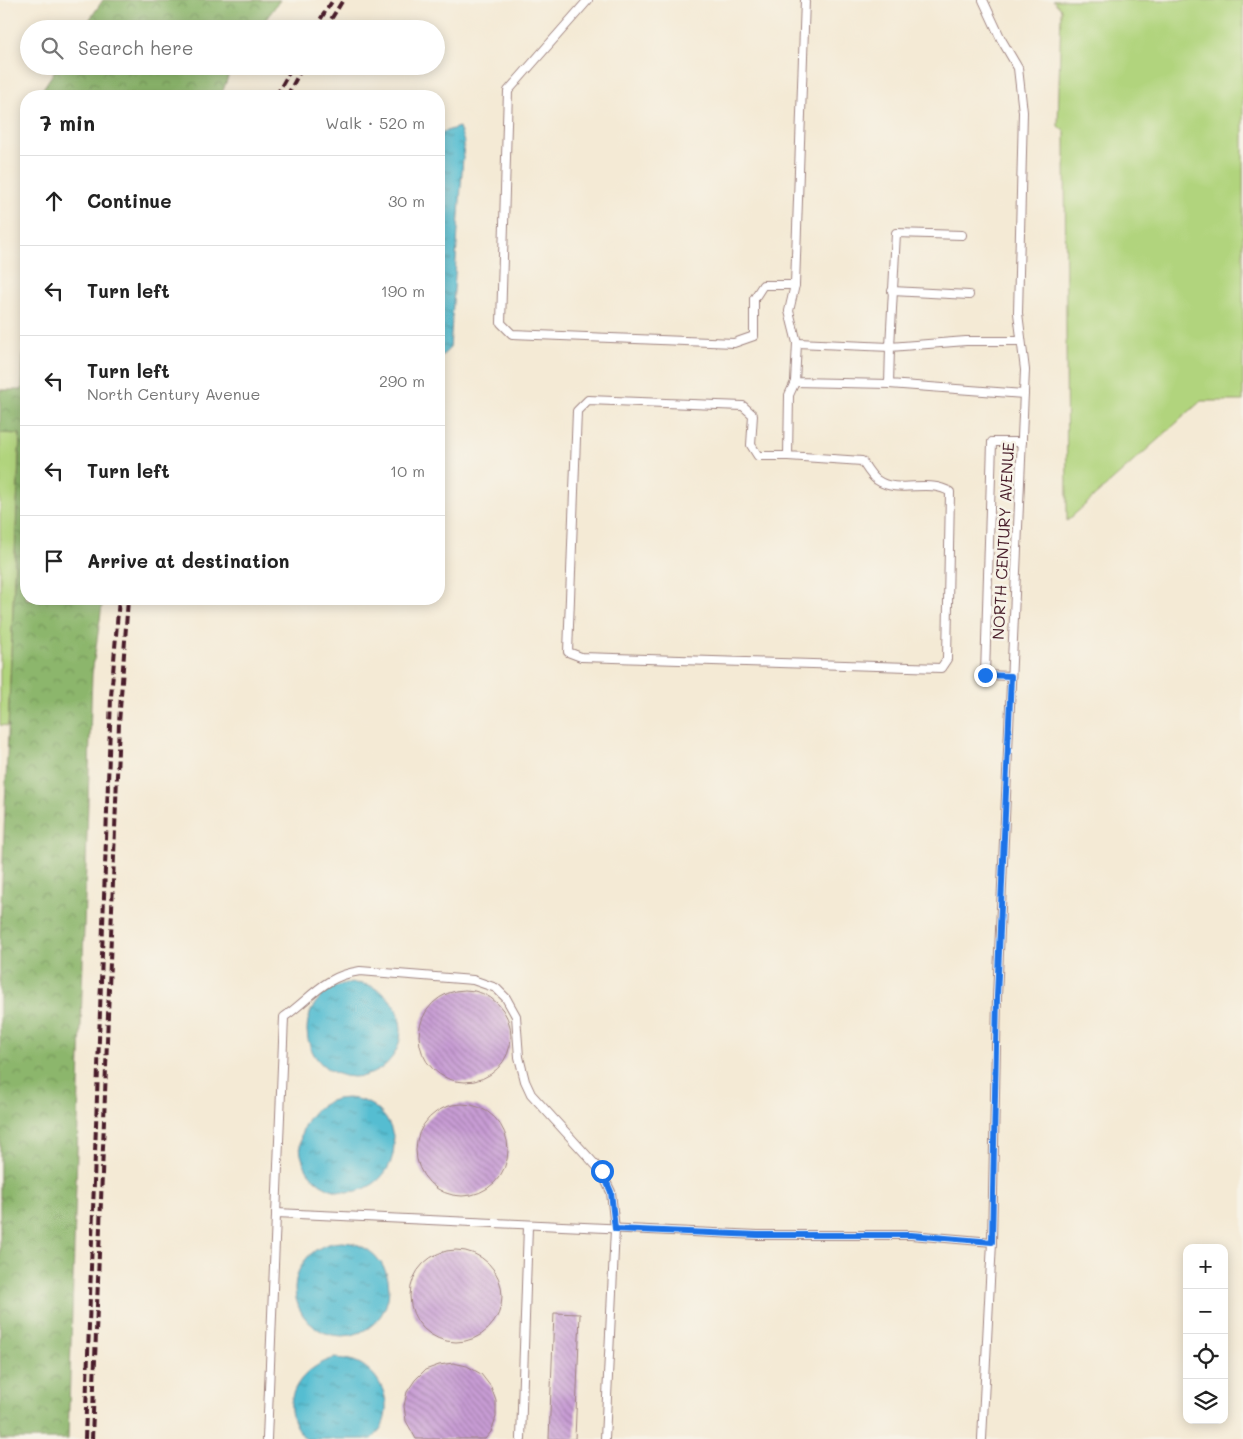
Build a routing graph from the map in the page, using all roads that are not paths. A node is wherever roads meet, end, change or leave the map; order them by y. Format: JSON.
{"nodes":[{"id":1,"x":588,"y":0,"type":"edge"},
{"id":2,"x":805,"y":0,"type":"edge"},
{"id":3,"x":983,"y":0,"type":"edge"},
{"id":4,"x":962,"y":235,"type":"dead end"},
{"id":5,"x":795,"y":285,"type":"junction"},
{"id":6,"x":892,"y":291,"type":"junction"},
{"id":7,"x":969,"y":295,"type":"dead end"},
{"id":8,"x":1020,"y":341,"type":"junction"},
{"id":9,"x":797,"y":343,"type":"junction"},
{"id":10,"x":890,"y":347,"type":"junction"},
{"id":11,"x":794,"y":382,"type":"junction"},
{"id":12,"x":888,"y":384,"type":"junction"},
{"id":13,"x":1024,"y":394,"type":"junction"},
{"id":14,"x":1022,"y":442,"type":"junction"},
{"id":15,"x":788,"y":456,"type":"junction"},
{"id":16,"x":1011,"y":676,"type":"junction"},
{"id":17,"x":276,"y":1213,"type":"junction"},
{"id":18,"x":528,"y":1226,"type":"junction"},
{"id":19,"x":615,"y":1229,"type":"junction"},
{"id":20,"x":992,"y":1242,"type":"junction"},
{"id":21,"x":267,"y":1439,"type":"edge"},
{"id":22,"x":521,"y":1439,"type":"edge"},
{"id":23,"x":605,"y":1439,"type":"edge"},
{"id":24,"x":982,"y":1439,"type":"edge"}],
"edges":[{"from":1,"to":5,"type":"lane"},
{"from":2,"to":5,"type":"lane"},
{"from":3,"to":8,"type":"lane","name":"NORTH CENTURY AVENUE"},
{"from":4,"to":6,"type":"lane"},
{"from":5,"to":9,"type":"lane"},
{"from":6,"to":7,"type":"lane"},
{"from":6,"to":10,"type":"lane"},
{"from":8,"to":10,"type":"lane"},
{"from":8,"to":13,"type":"lane","name":"NORTH CENTURY AVENUE"},
{"from":9,"to":10,"type":"lane"},
{"from":9,"to":11,"type":"lane"},
{"from":10,"to":12,"type":"lane"},
{"from":11,"to":12,"type":"lane"},
{"from":11,"to":15,"type":"lane"},
{"from":12,"to":13,"type":"lane"},
{"from":13,"to":14,"type":"lane","name":"NORTH CENTURY AVENUE"},
{"from":14,"to":16,"type":"lane","name":"NORTH CENTURY AVENUE"},
{"from":14,"to":16,"type":"lane"},
{"from":15,"to":15,"type":"lane"},
{"from":16,"to":20,"type":"lane","name":"NORTH CENTURY AVENUE"},
{"from":17,"to":18,"type":"lane"},
{"from":17,"to":19,"type":"lane"},
{"from":17,"to":21,"type":"lane"},
{"from":18,"to":19,"type":"lane"},
{"from":18,"to":22,"type":"lane"},
{"from":19,"to":20,"type":"lane"},
{"from":19,"to":23,"type":"lane"},
{"from":20,"to":24,"type":"lane","name":"NORTH CENTURY AVENUE"}]}
